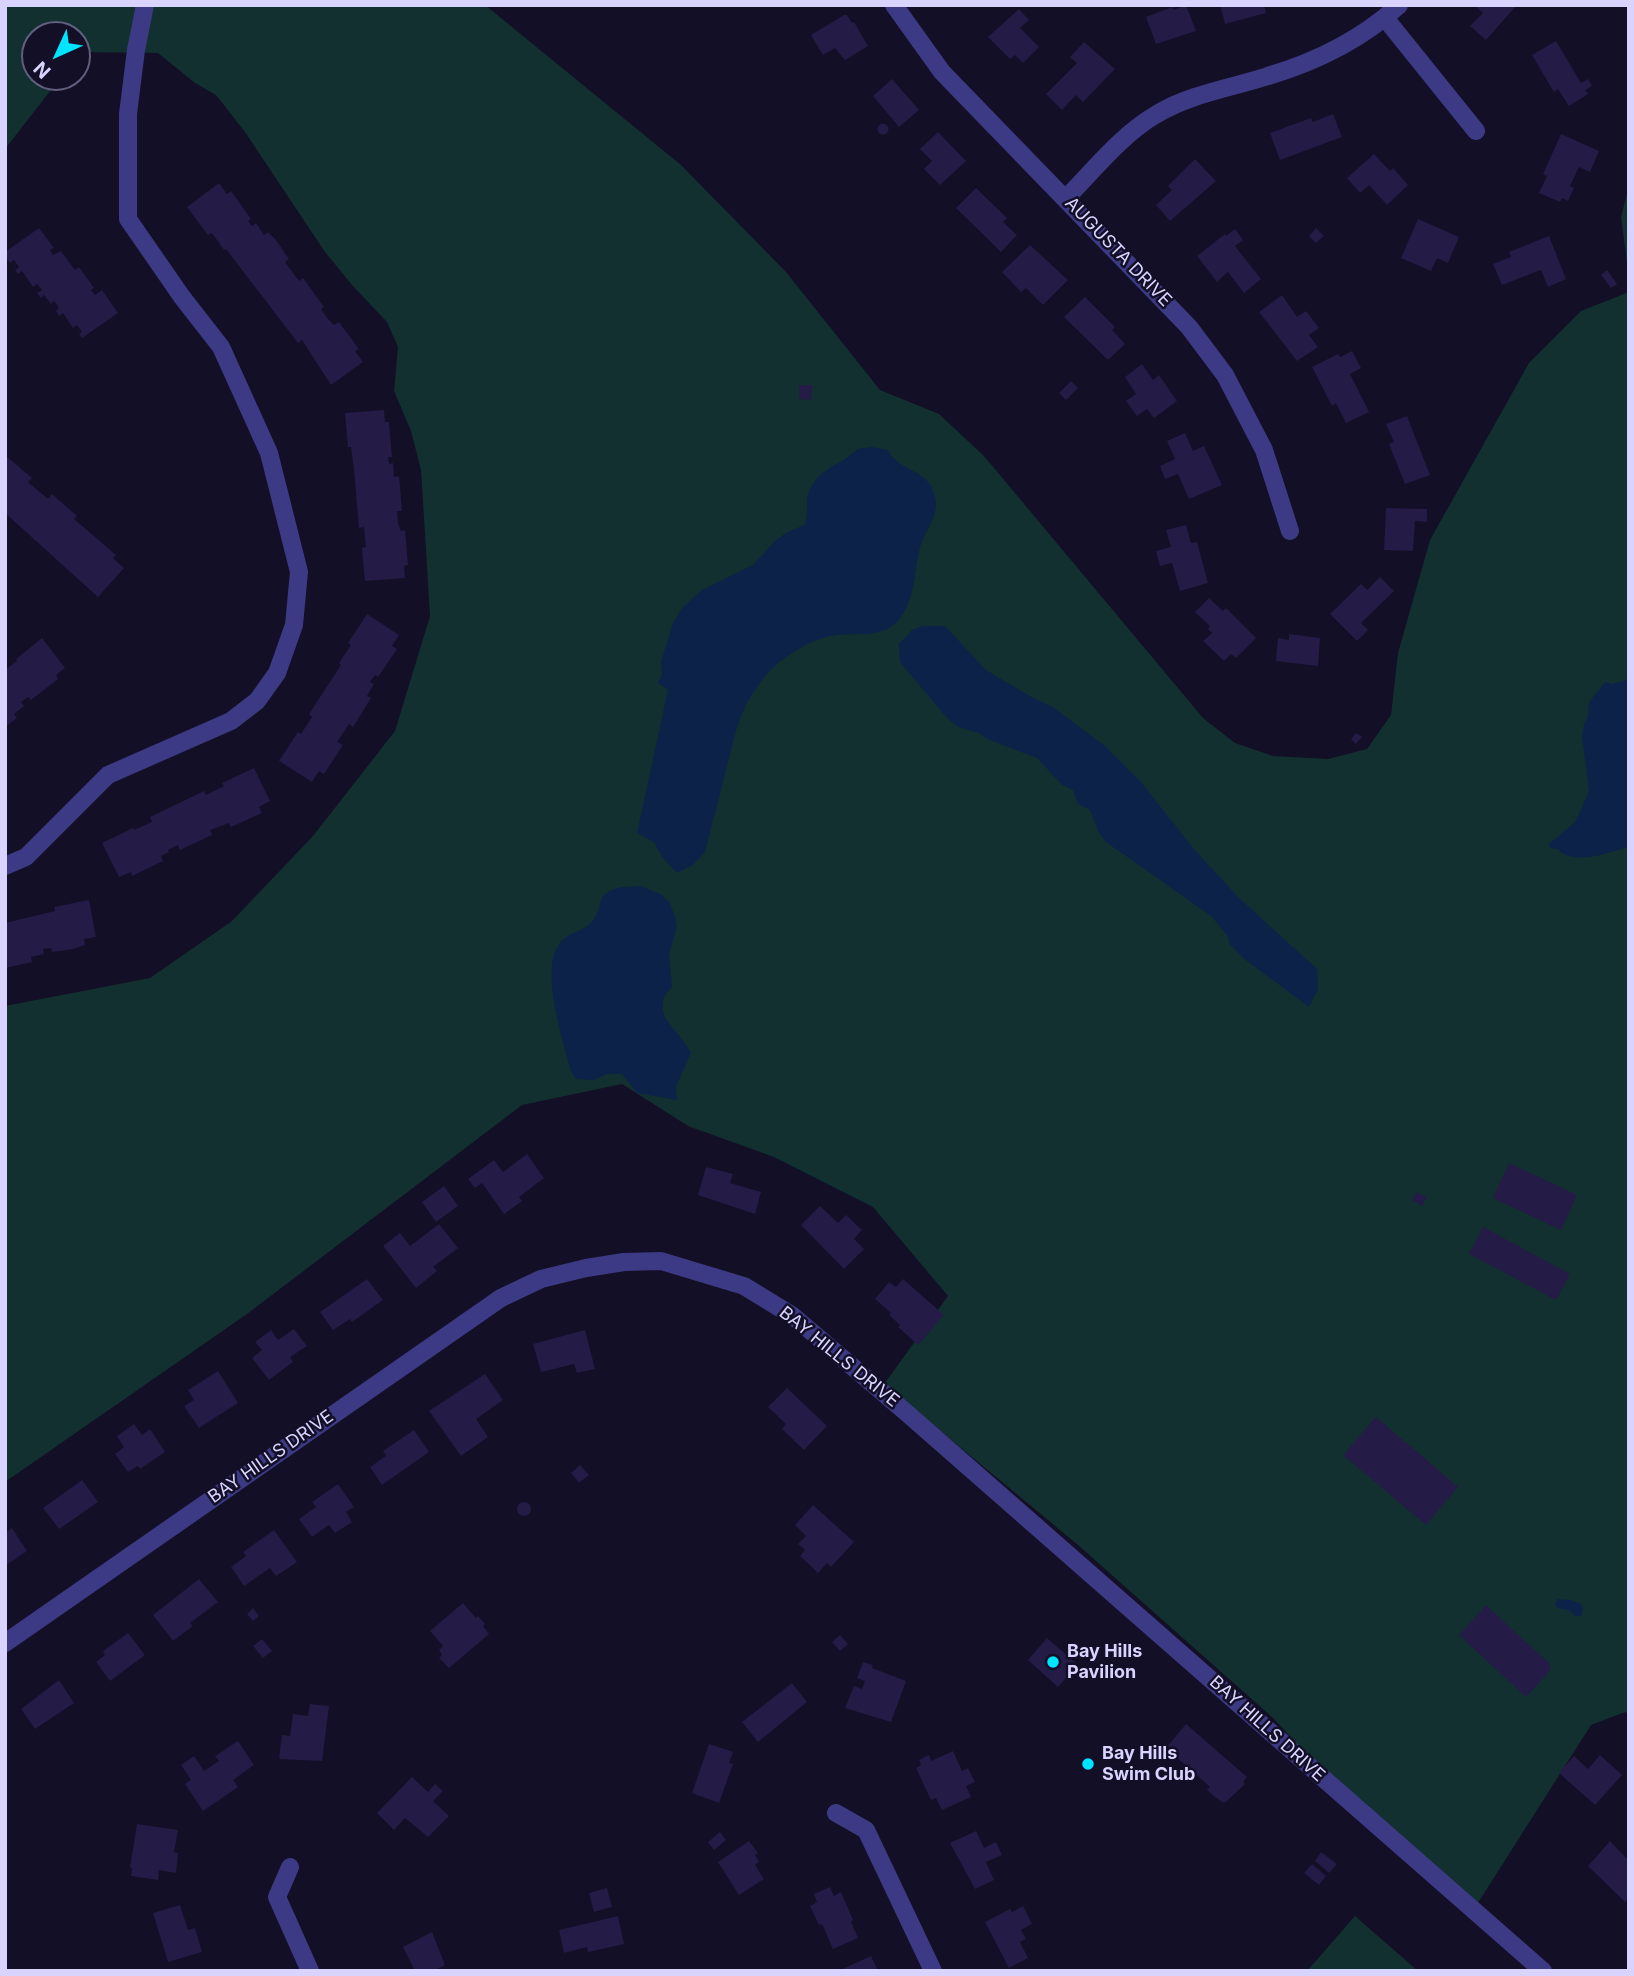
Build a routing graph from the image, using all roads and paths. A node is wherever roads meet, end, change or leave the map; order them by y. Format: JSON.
{"nodes":[{"id":1,"x":145,"y":5,"type":"edge"},
{"id":2,"x":894,"y":5,"type":"edge"},
{"id":3,"x":1399,"y":5,"type":"edge"},
{"id":4,"x":1385,"y":18,"type":"junction"},
{"id":5,"x":1476,"y":131,"type":"dead end"},
{"id":6,"x":1066,"y":198,"type":"junction"},
{"id":7,"x":1290,"y":531,"type":"dead end"},
{"id":8,"x":5,"y":866,"type":"edge"},
{"id":9,"x":5,"y":1643,"type":"edge"},
{"id":10,"x":836,"y":1813,"type":"dead end"},
{"id":11,"x":290,"y":1867,"type":"dead end"},
{"id":12,"x":310,"y":1971,"type":"edge"},
{"id":13,"x":933,"y":1971,"type":"edge"},
{"id":14,"x":1543,"y":1971,"type":"edge"}],
"edges":[{"from":1,"to":8,"type":"street"},
{"from":2,"to":6,"type":"street","name":"AUGUSTA DRIVE"},
{"from":3,"to":4,"type":"street"},
{"from":4,"to":5,"type":"street"},
{"from":4,"to":6,"type":"street"},
{"from":6,"to":7,"type":"street","name":"AUGUSTA DRIVE"},
{"from":9,"to":14,"type":"street","name":"BAY HILLS DRIVE"},
{"from":10,"to":13,"type":"street"},
{"from":11,"to":12,"type":"street"}]}
